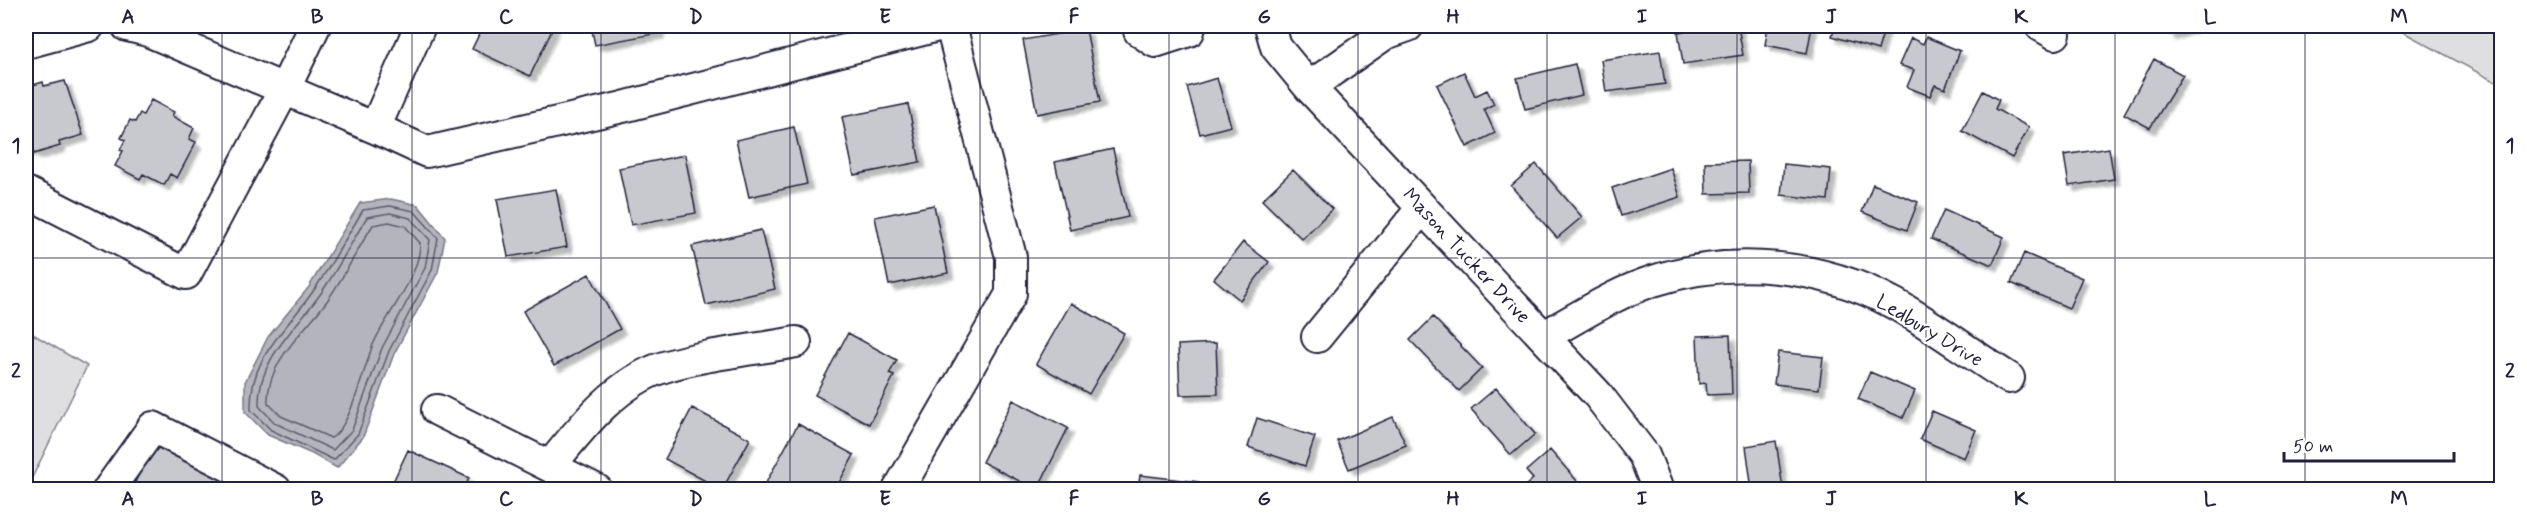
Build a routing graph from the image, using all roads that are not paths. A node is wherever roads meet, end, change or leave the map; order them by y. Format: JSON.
{"nodes":[{"id":1,"x":89,"y":26,"type":"edge"},
{"id":2,"x":127,"y":26,"type":"edge"},
{"id":3,"x":315,"y":26,"type":"edge"},
{"id":4,"x":420,"y":26,"type":"edge"},
{"id":5,"x":938,"y":26,"type":"edge"},
{"id":6,"x":951,"y":26,"type":"edge"},
{"id":7,"x":1138,"y":26,"type":"edge"},
{"id":8,"x":1190,"y":26,"type":"edge"},
{"id":9,"x":1270,"y":26,"type":"edge"},
{"id":10,"x":1408,"y":26,"type":"edge"},
{"id":11,"x":26,"y":42,"type":"edge"},
{"id":12,"x":1309,"y":87,"type":"junction"},
{"id":13,"x":284,"y":90,"type":"junction"},
{"id":14,"x":375,"y":128,"type":"junction"},
{"id":15,"x":26,"y":192,"type":"edge"},
{"id":16,"x":1422,"y":208,"type":"junction"},
{"id":17,"x":1544,"y":336,"type":"junction"},
{"id":18,"x":1317,"y":337,"type":"dead end"},
{"id":19,"x":796,"y":342,"type":"dead end"},
{"id":20,"x":2009,"y":378,"type":"dead end"},
{"id":21,"x":437,"y":410,"type":"dead end"},
{"id":22,"x":551,"y":465,"type":"junction"},
{"id":23,"x":108,"y":489,"type":"edge"},
{"id":24,"x":276,"y":489,"type":"edge"},
{"id":25,"x":597,"y":489,"type":"edge"},
{"id":26,"x":898,"y":489,"type":"edge"},
{"id":27,"x":1658,"y":489,"type":"edge"}],
"edges":[{"from":1,"to":11,"type":"street"},
{"from":2,"to":13,"type":"street"},
{"from":3,"to":13,"type":"street"},
{"from":4,"to":14,"type":"street"},
{"from":5,"to":14,"type":"street"},
{"from":6,"to":26,"type":"street"},
{"from":7,"to":8,"type":"street"},
{"from":9,"to":12,"type":"street","name":"Mason Tucker Drive"},
{"from":10,"to":12,"type":"street"},
{"from":12,"to":16,"type":"street","name":"Mason Tucker Drive"},
{"from":13,"to":14,"type":"street"},
{"from":13,"to":15,"type":"street"},
{"from":16,"to":17,"type":"street","name":"Mason Tucker Drive"},
{"from":16,"to":18,"type":"street"},
{"from":17,"to":20,"type":"street","name":"Ledbury Drive"},
{"from":17,"to":27,"type":"street","name":"Mason Tucker Drive"},
{"from":19,"to":22,"type":"street"},
{"from":21,"to":22,"type":"street"},
{"from":22,"to":25,"type":"street"},
{"from":23,"to":24,"type":"street"}]}
